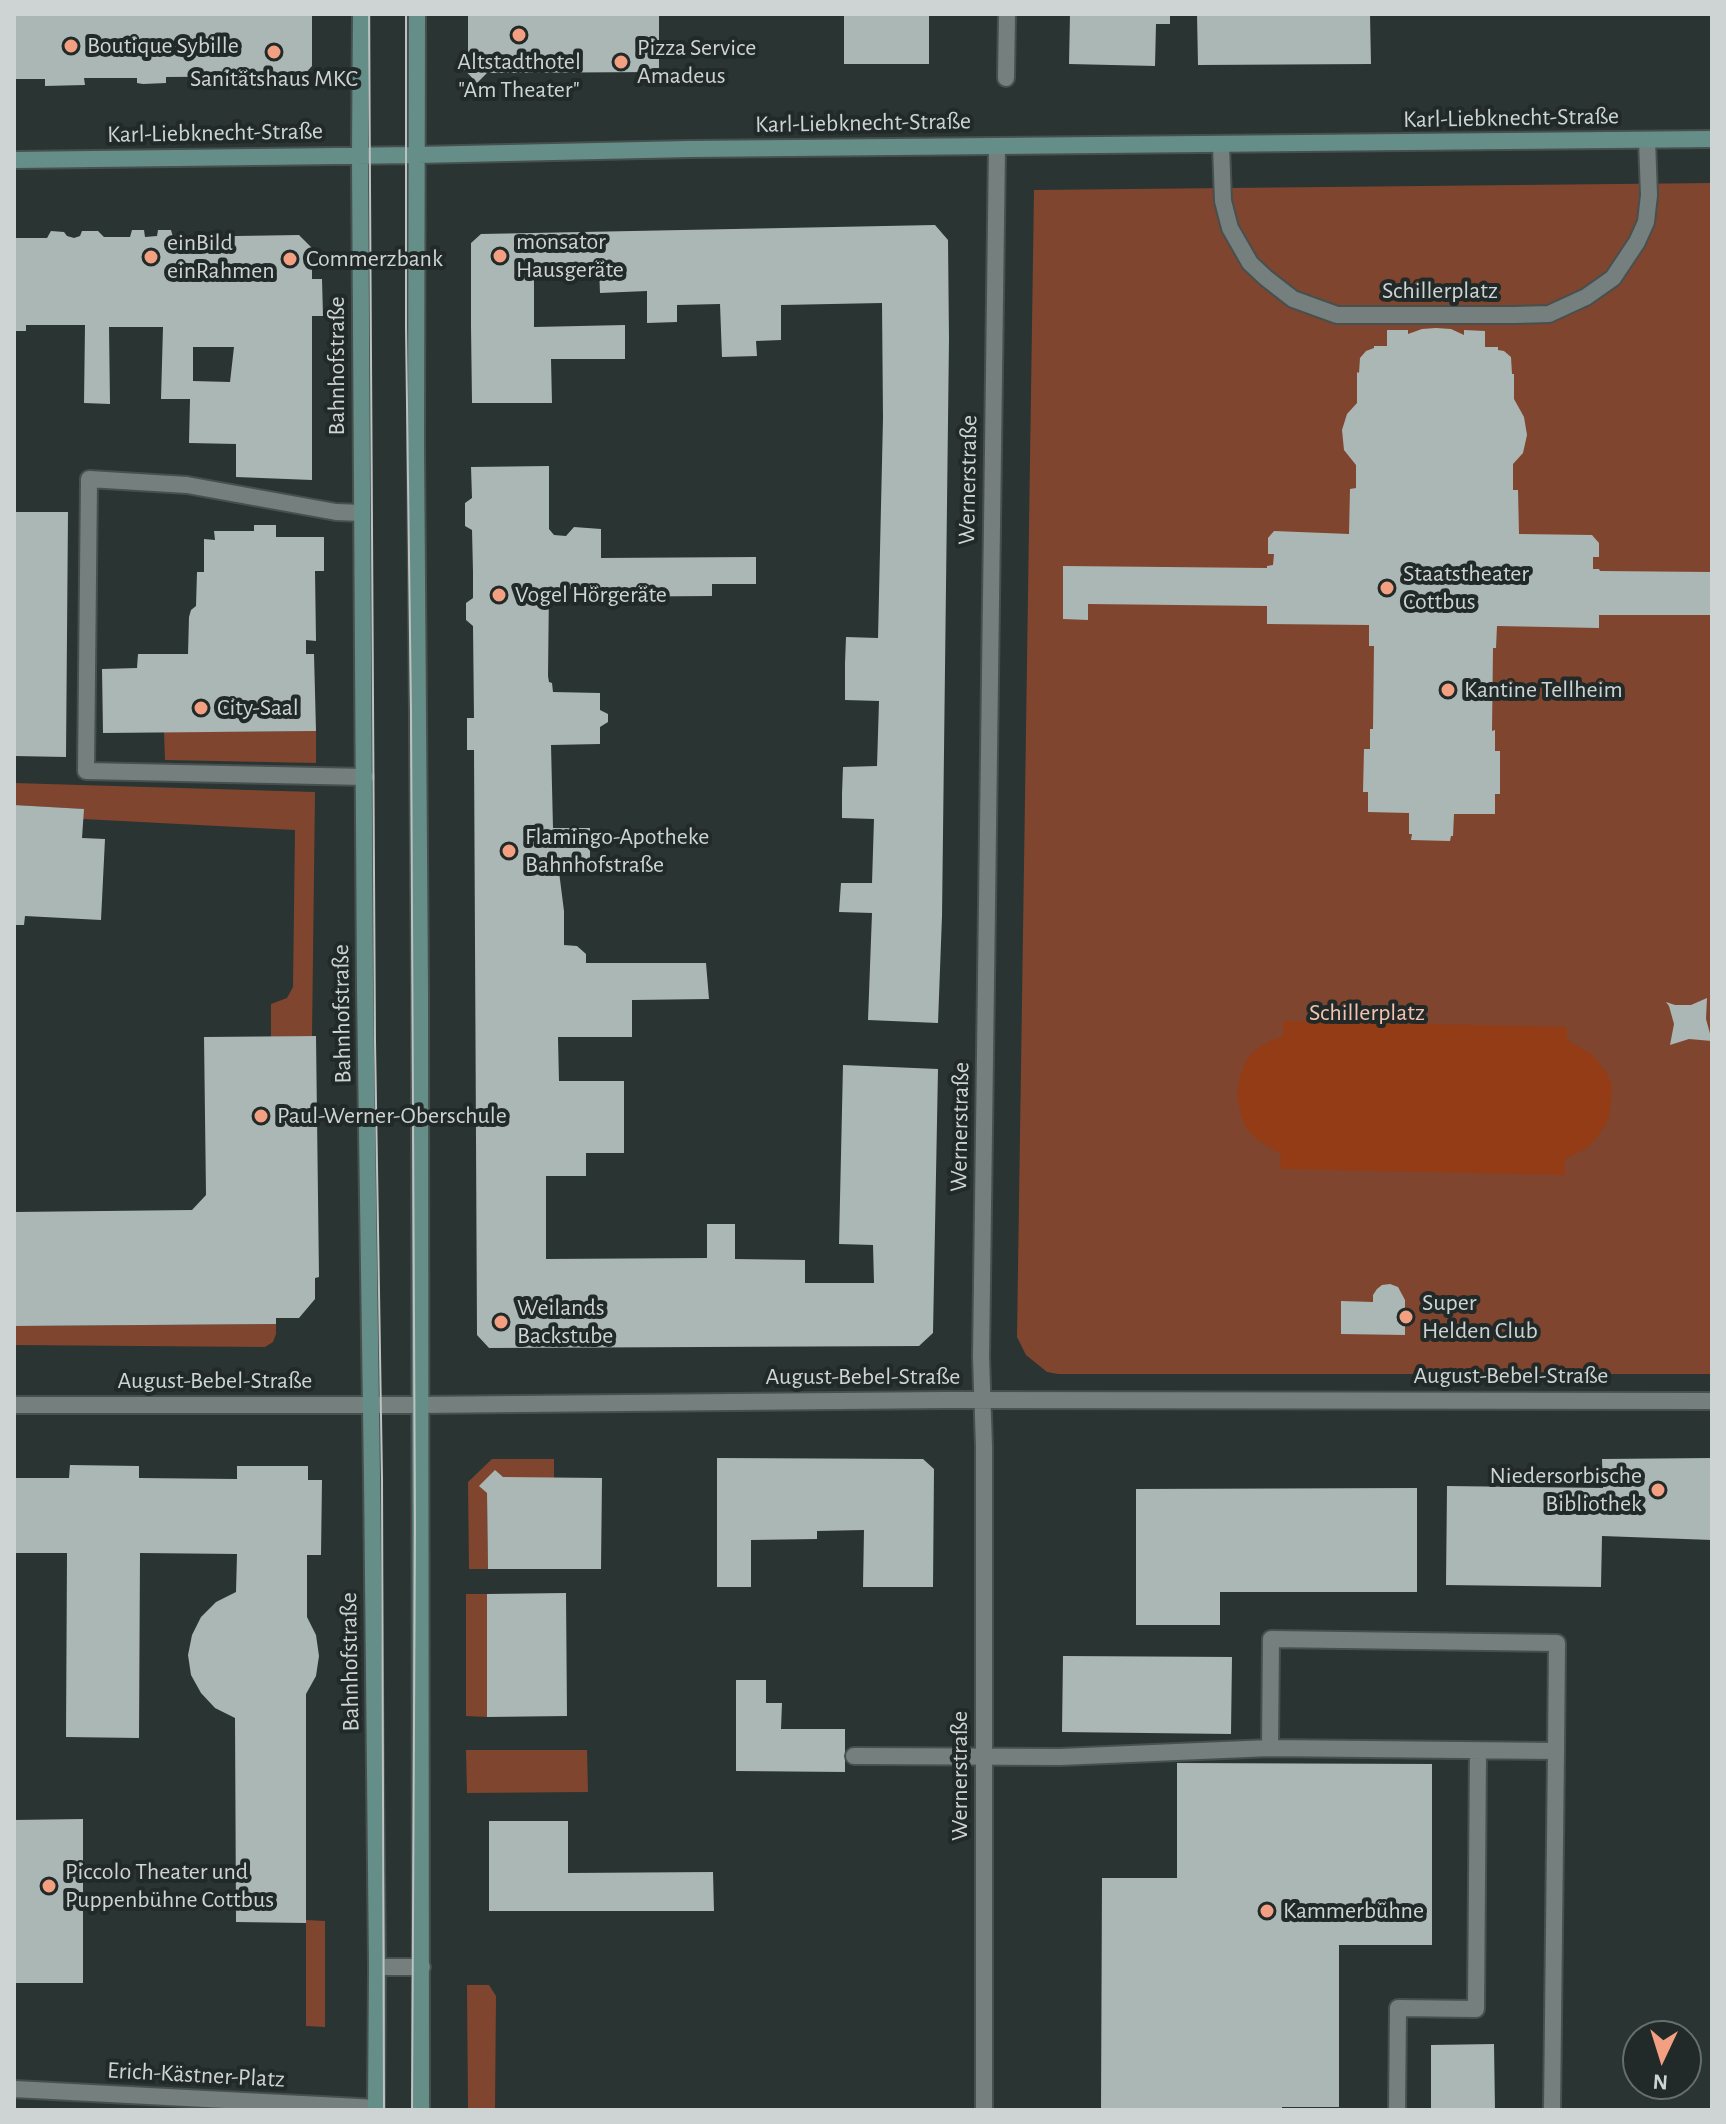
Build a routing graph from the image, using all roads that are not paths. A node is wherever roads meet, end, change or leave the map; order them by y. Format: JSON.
{"nodes":[{"id":1,"x":361,"y":14,"type":"edge"},
{"id":2,"x":417,"y":14,"type":"edge"},
{"id":3,"x":1007,"y":14,"type":"edge"},
{"id":4,"x":1006,"y":78,"type":"dead end"},
{"id":5,"x":1712,"y":139,"type":"edge"},
{"id":6,"x":1647,"y":140,"type":"junction"},
{"id":7,"x":1221,"y":145,"type":"junction"},
{"id":8,"x":997,"y":146,"type":"junction"},
{"id":9,"x":417,"y":155,"type":"junction"},
{"id":10,"x":360,"y":156,"type":"junction"},
{"id":11,"x":14,"y":160,"type":"edge"},
{"id":12,"x":362,"y":513,"type":"junction"},
{"id":13,"x":365,"y":777,"type":"junction"},
{"id":14,"x":983,"y":1401,"type":"junction"},
{"id":15,"x":1712,"y":1401,"type":"edge"},
{"id":16,"x":14,"y":1405,"type":"edge"},
{"id":17,"x":372,"y":1405,"type":"junction"},
{"id":18,"x":419,"y":1405,"type":"junction"},
{"id":19,"x":1270,"y":1748,"type":"junction"},
{"id":20,"x":1478,"y":1751,"type":"junction"},
{"id":21,"x":1556,"y":1751,"type":"junction"},
{"id":22,"x":854,"y":1756,"type":"dead end"},
{"id":23,"x":984,"y":1757,"type":"junction"},
{"id":24,"x":377,"y":1967,"type":"junction"},
{"id":25,"x":422,"y":1967,"type":"junction"},
{"id":26,"x":14,"y":2089,"type":"edge"},
{"id":27,"x":376,"y":2109,"type":"edge"},
{"id":28,"x":421,"y":2110,"type":"edge"},
{"id":29,"x":984,"y":2110,"type":"edge"},
{"id":30,"x":1397,"y":2110,"type":"edge"},
{"id":31,"x":1552,"y":2110,"type":"edge"}],
"edges":[{"from":1,"to":10,"type":"street","name":"Bahnhofstraße"},
{"from":2,"to":9,"type":"street"},
{"from":3,"to":4,"type":"street"},
{"from":5,"to":6,"type":"street","name":"Karl-Liebknecht-Straße"},
{"from":6,"to":7,"type":"street","name":"Karl-Liebknecht-Straße"},
{"from":6,"to":7,"type":"street","name":"Schillerplatz"},
{"from":7,"to":8,"type":"street","name":"Karl-Liebknecht-Straße"},
{"from":8,"to":9,"type":"street","name":"Karl-Liebknecht-Straße"},
{"from":8,"to":14,"type":"street","name":"Wernerstraße"},
{"from":9,"to":10,"type":"street","name":"Karl-Liebknecht-Straße"},
{"from":9,"to":18,"type":"street"},
{"from":10,"to":11,"type":"street","name":"Karl-Liebknecht-Straße"},
{"from":10,"to":12,"type":"street","name":"Bahnhofstraße"},
{"from":12,"to":13,"type":"street","name":"Bahnhofstraße"},
{"from":12,"to":13,"type":"street"},
{"from":13,"to":17,"type":"street","name":"Bahnhofstraße"},
{"from":14,"to":15,"type":"street","name":"August-Bebel-Straße"},
{"from":14,"to":18,"type":"street","name":"August-Bebel-Straße"},
{"from":14,"to":23,"type":"street","name":"Wernerstraße"},
{"from":16,"to":17,"type":"street","name":"August-Bebel-Straße"},
{"from":17,"to":18,"type":"street","name":"August-Bebel-Straße"},
{"from":17,"to":24,"type":"street","name":"Bahnhofstraße"},
{"from":18,"to":25,"type":"street"},
{"from":19,"to":20,"type":"street"},
{"from":19,"to":21,"type":"street"},
{"from":19,"to":23,"type":"street"},
{"from":20,"to":21,"type":"street"},
{"from":20,"to":30,"type":"street"},
{"from":21,"to":31,"type":"street"},
{"from":22,"to":23,"type":"street"},
{"from":23,"to":29,"type":"street","name":"Wernerstraße"},
{"from":24,"to":25,"type":"street"},
{"from":24,"to":27,"type":"street","name":"Bahnhofstraße"},
{"from":25,"to":28,"type":"street"},
{"from":26,"to":27,"type":"street","name":"Erich-Kästner-Platz"}]}
